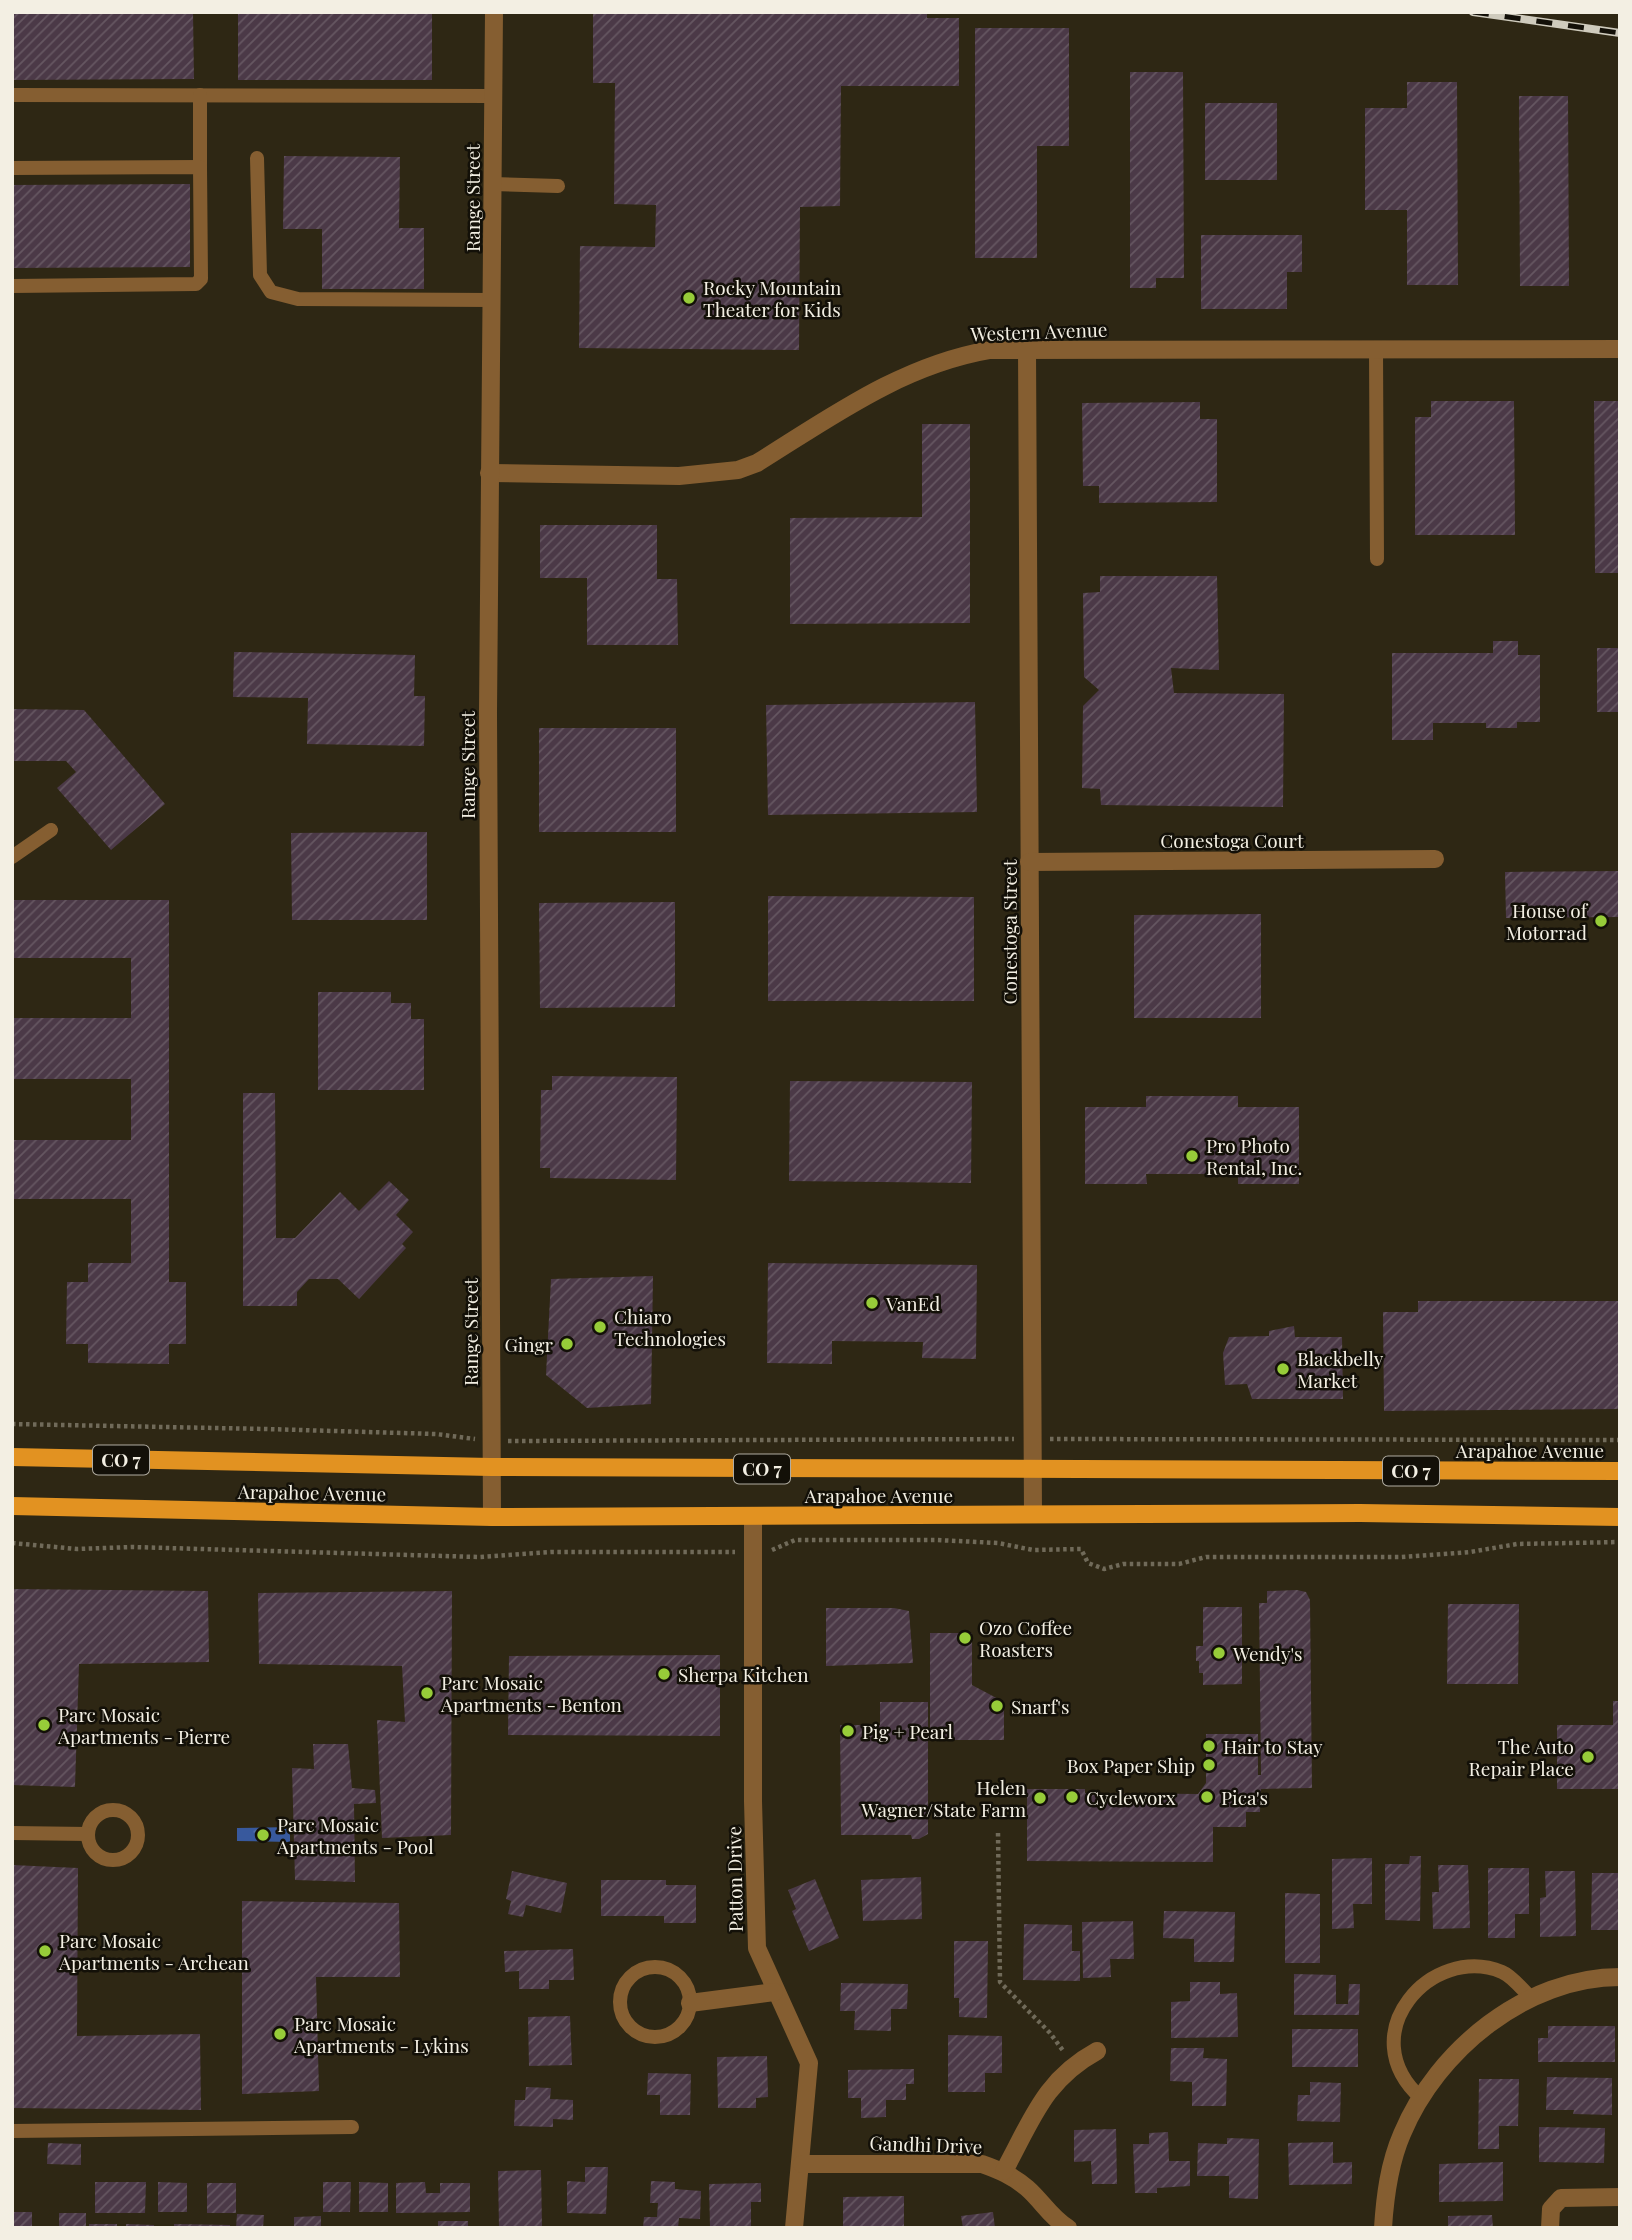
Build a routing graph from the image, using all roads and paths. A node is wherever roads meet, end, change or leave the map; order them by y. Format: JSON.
{"nodes":[{"id":1,"x":494,"y":12,"type":"edge"},
{"id":2,"x":200,"y":94,"type":"junction"},
{"id":3,"x":12,"y":95,"type":"edge"},
{"id":4,"x":494,"y":96,"type":"junction"},
{"id":5,"x":257,"y":158,"type":"dead end"},
{"id":6,"x":200,"y":167,"type":"junction"},
{"id":7,"x":12,"y":169,"type":"edge"},
{"id":8,"x":492,"y":184,"type":"junction"},
{"id":9,"x":558,"y":186,"type":"dead end"},
{"id":10,"x":12,"y":286,"type":"edge"},
{"id":11,"x":492,"y":300,"type":"junction"},
{"id":12,"x":1027,"y":349,"type":"junction"},
{"id":13,"x":1376,"y":349,"type":"junction"},
{"id":14,"x":1620,"y":349,"type":"edge"},
{"id":15,"x":489,"y":473,"type":"junction"},
{"id":16,"x":1377,"y":559,"type":"dead end"},
{"id":17,"x":51,"y":830,"type":"dead end"},
{"id":18,"x":12,"y":857,"type":"edge"},
{"id":19,"x":1435,"y":859,"type":"dead end"},
{"id":20,"x":1030,"y":862,"type":"junction"},
{"id":21,"x":12,"y":1424,"type":"edge"},
{"id":22,"x":1033,"y":1438,"type":"junction"},
{"id":23,"x":1620,"y":1440,"type":"edge"},
{"id":24,"x":491,"y":1441,"type":"junction"},
{"id":25,"x":12,"y":1457,"type":"edge"},
{"id":26,"x":491,"y":1467,"type":"junction"},
{"id":27,"x":1033,"y":1471,"type":"junction"},
{"id":28,"x":1620,"y":1471,"type":"edge"},
{"id":29,"x":12,"y":1506,"type":"edge"},
{"id":30,"x":1033,"y":1514,"type":"junction"},
{"id":31,"x":492,"y":1517,"type":"junction"},
{"id":32,"x":753,"y":1517,"type":"junction"},
{"id":33,"x":1620,"y":1517,"type":"edge"},
{"id":34,"x":1620,"y":1542,"type":"edge"},
{"id":35,"x":12,"y":1543,"type":"edge"},
{"id":36,"x":753,"y":1552,"type":"junction"},
{"id":37,"x":12,"y":1833,"type":"edge"},
{"id":38,"x":998,"y":1833,"type":"dead end"},
{"id":39,"x":88,"y":1834,"type":"dead end"},
{"id":40,"x":1620,"y":1977,"type":"edge"},
{"id":41,"x":774,"y":1992,"type":"junction"},
{"id":42,"x":1530,"y":1997,"type":"junction"},
{"id":43,"x":690,"y":2003,"type":"junction"},
{"id":44,"x":1097,"y":2051,"type":"dead end"},
{"id":45,"x":1072,"y":2064,"type":"junction"},
{"id":46,"x":1421,"y":2098,"type":"junction"},
{"id":47,"x":352,"y":2127,"type":"dead end"},
{"id":48,"x":12,"y":2131,"type":"edge"},
{"id":49,"x":802,"y":2164,"type":"junction"},
{"id":50,"x":1004,"y":2171,"type":"junction"},
{"id":51,"x":1620,"y":2197,"type":"edge"},
{"id":52,"x":794,"y":2228,"type":"edge"},
{"id":53,"x":1068,"y":2228,"type":"edge"},
{"id":54,"x":1383,"y":2228,"type":"edge"},
{"id":55,"x":1550,"y":2228,"type":"edge"}],
"edges":[{"from":1,"to":4,"type":"street","name":"Range Street"},
{"from":2,"to":3,"type":"lane"},
{"from":2,"to":4,"type":"lane"},
{"from":2,"to":6,"type":"lane"},
{"from":4,"to":8,"type":"street","name":"Range Street"},
{"from":5,"to":11,"type":"lane"},
{"from":6,"to":7,"type":"lane"},
{"from":6,"to":10,"type":"lane"},
{"from":8,"to":9,"type":"lane"},
{"from":8,"to":11,"type":"street","name":"Range Street"},
{"from":11,"to":15,"type":"street","name":"Range Street"},
{"from":12,"to":13,"type":"street","name":"Western Avenue"},
{"from":12,"to":15,"type":"street","name":"Western Avenue"},
{"from":12,"to":20,"type":"street","name":"Conestoga Street"},
{"from":13,"to":14,"type":"street","name":"Western Avenue"},
{"from":13,"to":16,"type":"lane"},
{"from":15,"to":24,"type":"street","name":"Range Street"},
{"from":17,"to":18,"type":"lane"},
{"from":19,"to":20,"type":"street","name":"Conestoga Court"},
{"from":20,"to":22,"type":"street","name":"Conestoga Street"},
{"from":21,"to":24,"type":"path"},
{"from":22,"to":23,"type":"path"},
{"from":22,"to":24,"type":"path"},
{"from":22,"to":27,"type":"street","name":"Conestoga Street"},
{"from":24,"to":26,"type":"street","name":"Range Street"},
{"from":25,"to":26,"type":"main road","name":"Arapahoe Avenue","number":"CO 7"},
{"from":26,"to":27,"type":"main road","name":"Arapahoe Avenue","number":"CO 7"},
{"from":26,"to":31,"type":"street","name":"Range Street"},
{"from":27,"to":28,"type":"main road","name":"Arapahoe Avenue","number":"CO 7"},
{"from":27,"to":30,"type":"street","name":"Conestoga Street"},
{"from":29,"to":31,"type":"main road","name":"Arapahoe Avenue","number":"CO 7"},
{"from":30,"to":32,"type":"main road","name":"Arapahoe Avenue","number":"CO 7"},
{"from":30,"to":33,"type":"main road","name":"Arapahoe Avenue","number":"CO 7"},
{"from":31,"to":32,"type":"main road","name":"Arapahoe Avenue","number":"CO 7"},
{"from":32,"to":36,"type":"street","name":"Patton Drive"},
{"from":34,"to":36,"type":"path"},
{"from":35,"to":36,"type":"path"},
{"from":36,"to":41,"type":"street","name":"Patton Drive"},
{"from":37,"to":39,"type":"lane"},
{"from":38,"to":45,"type":"path"},
{"from":40,"to":42,"type":"street"},
{"from":41,"to":43,"type":"street"},
{"from":41,"to":49,"type":"street","name":"Patton Drive"},
{"from":42,"to":46,"type":"street"},
{"from":42,"to":46,"type":"lane"},
{"from":43,"to":43,"type":"lane"},
{"from":44,"to":45,"type":"street"},
{"from":45,"to":50,"type":"street"},
{"from":46,"to":54,"type":"street"},
{"from":47,"to":48,"type":"lane"},
{"from":49,"to":50,"type":"street","name":"Gandhi Drive"},
{"from":49,"to":52,"type":"street","name":"Patton Drive"},
{"from":50,"to":53,"type":"street","name":"Gandhi Drive"},
{"from":51,"to":55,"type":"street"}]}
